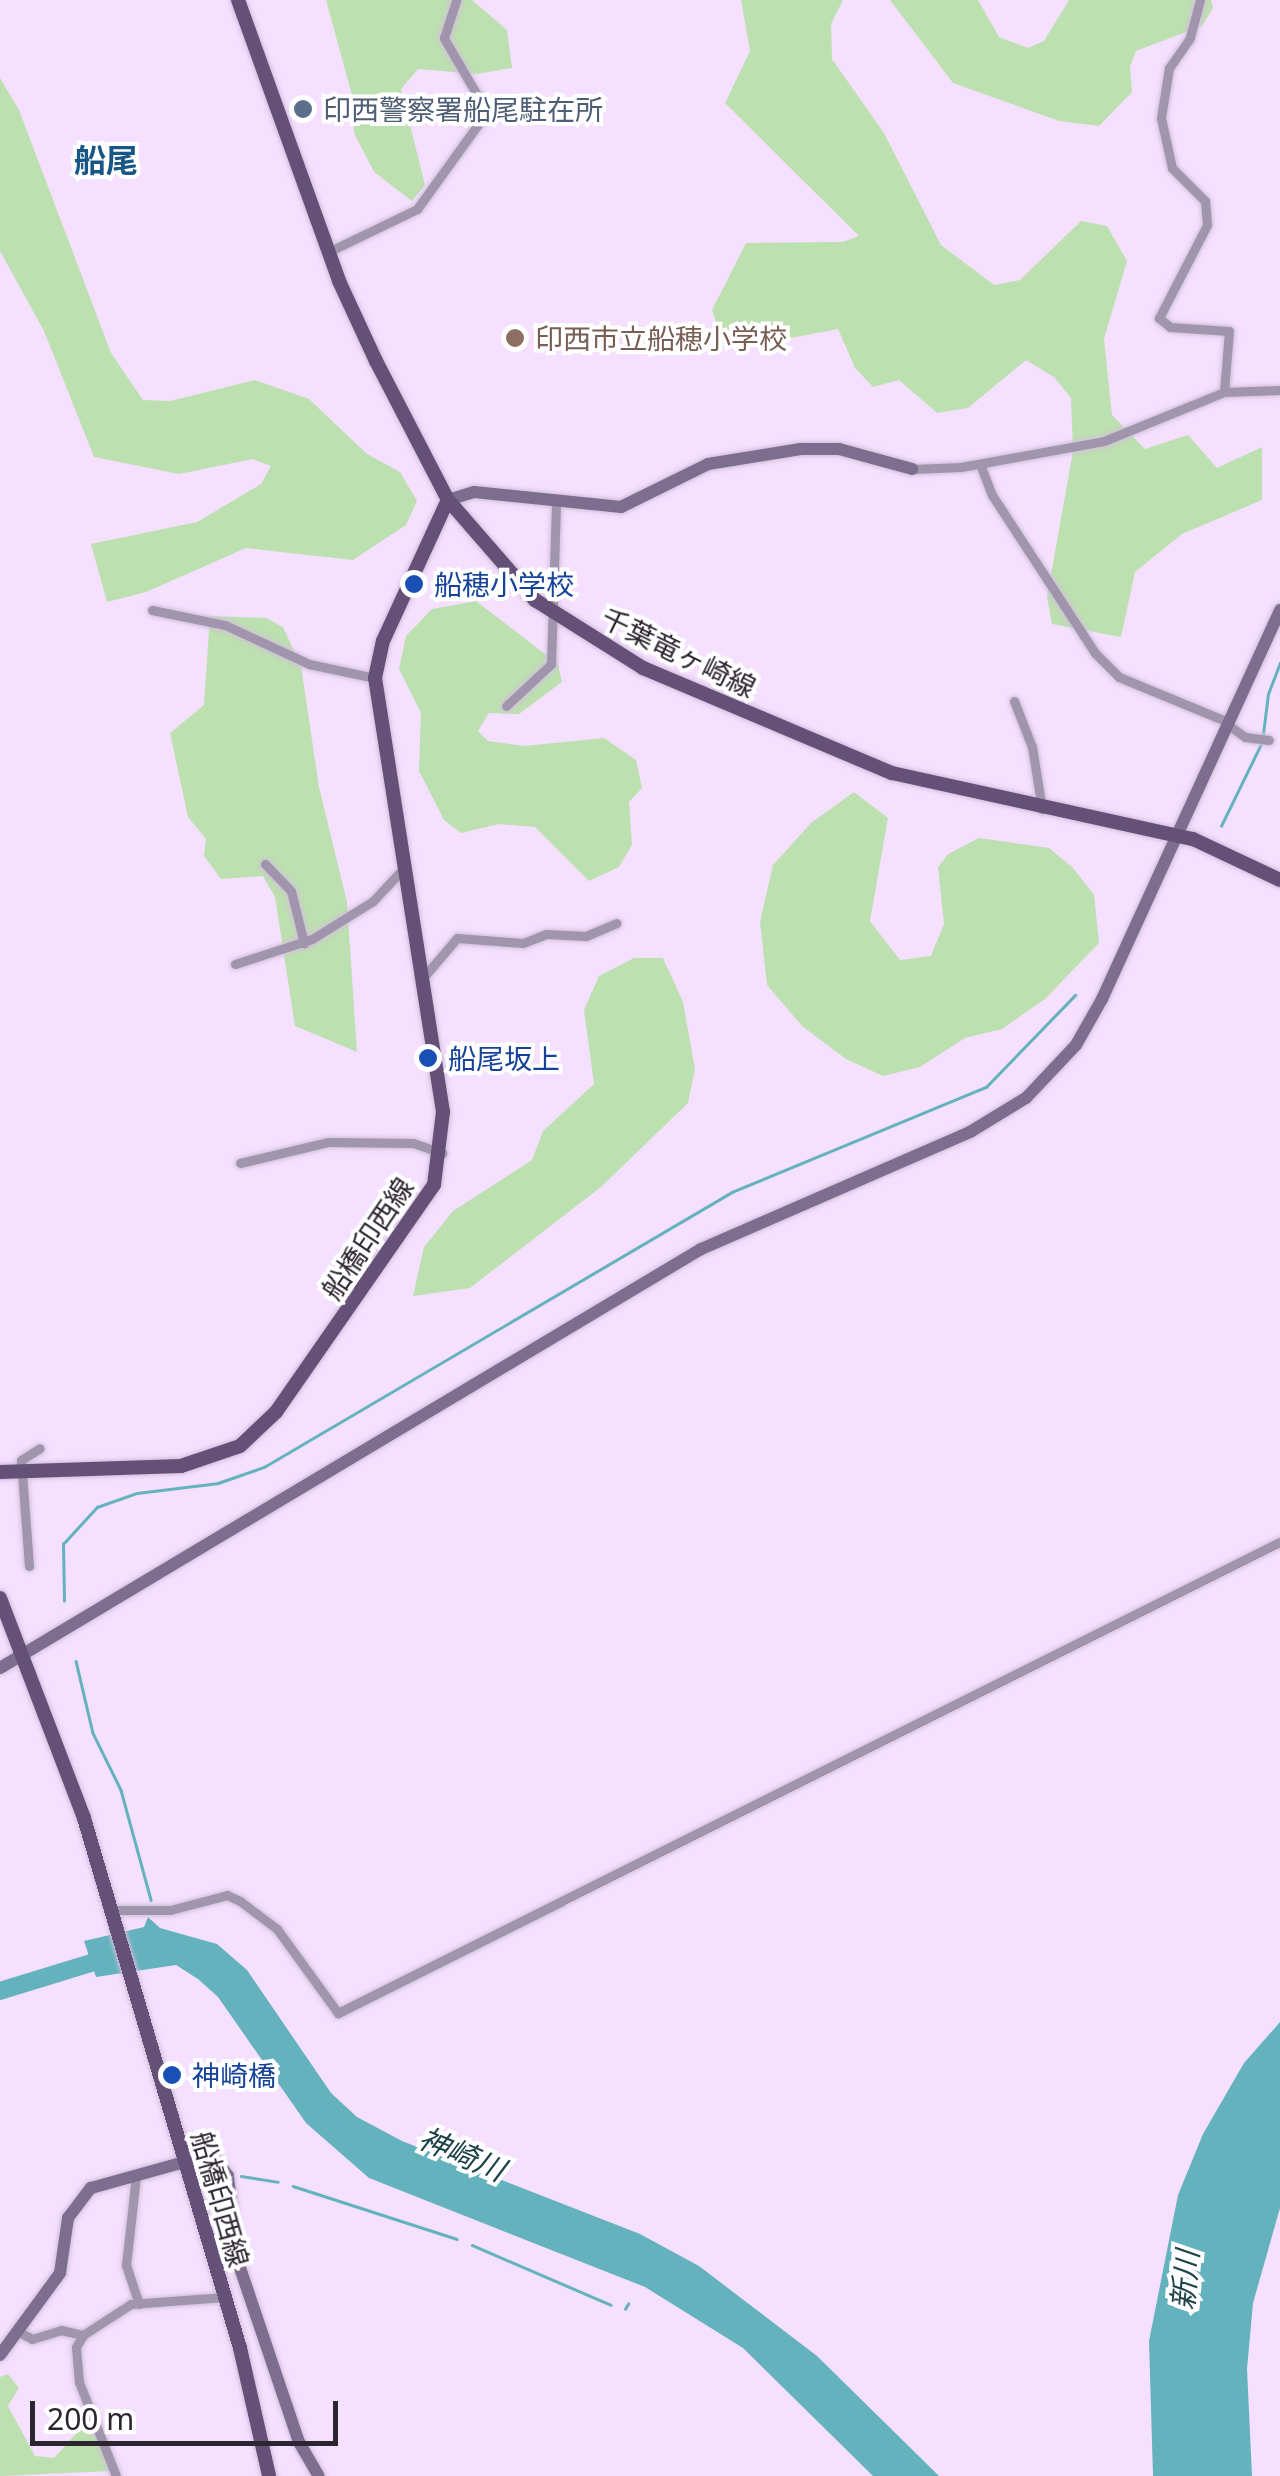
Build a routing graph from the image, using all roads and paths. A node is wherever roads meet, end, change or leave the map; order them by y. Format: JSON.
{"nodes":[{"id":1,"x":238,"y":0,"type":"edge"},
{"id":2,"x":456,"y":0,"type":"edge"},
{"id":3,"x":1200,"y":0,"type":"edge"},
{"id":4,"x":328,"y":252,"type":"junction"},
{"id":5,"x":1280,"y":390,"type":"edge"},
{"id":6,"x":1224,"y":392,"type":"junction"},
{"id":7,"x":980,"y":464,"type":"junction"},
{"id":8,"x":912,"y":469,"type":"joint"},
{"id":9,"x":448,"y":500,"type":"junction"},
{"id":10,"x":556,"y":503,"type":"junction"},
{"id":11,"x":152,"y":610,"type":"dead end"},
{"id":12,"x":1280,"y":610,"type":"edge"},
{"id":13,"x":557,"y":616,"type":"junction"},
{"id":14,"x":376,"y":678,"type":"junction"},
{"id":15,"x":1014,"y":701,"type":"dead end"},
{"id":16,"x":506,"y":706,"type":"dead end"},
{"id":17,"x":1227,"y":723,"type":"junction"},
{"id":18,"x":1269,"y":740,"type":"dead end"},
{"id":19,"x":1042,"y":810,"type":"junction"},
{"id":20,"x":1175,"y":836,"type":"junction"},
{"id":21,"x":265,"y":864,"type":"dead end"},
{"id":22,"x":404,"y":868,"type":"junction"},
{"id":23,"x":1280,"y":880,"type":"edge"},
{"id":24,"x":616,"y":923,"type":"dead end"},
{"id":25,"x":304,"y":943,"type":"junction"},
{"id":26,"x":234,"y":964,"type":"dead end"},
{"id":27,"x":422,"y":979,"type":"junction"},
{"id":28,"x":442,"y":1154,"type":"junction"},
{"id":29,"x":240,"y":1164,"type":"dead end"},
{"id":30,"x":40,"y":1448,"type":"dead end"},
{"id":31,"x":20,"y":1471,"type":"junction"},
{"id":32,"x":0,"y":1472,"type":"edge"},
{"id":33,"x":1280,"y":1542,"type":"edge"},
{"id":34,"x":29,"y":1566,"type":"dead end"},
{"id":35,"x":0,"y":1598,"type":"edge"},
{"id":36,"x":24,"y":1654,"type":"junction"},
{"id":37,"x":0,"y":1668,"type":"edge"},
{"id":38,"x":112,"y":1912,"type":"junction"},
{"id":39,"x":185,"y":2162,"type":"junction"},
{"id":40,"x":136,"y":2176,"type":"junction"},
{"id":41,"x":224,"y":2297,"type":"junction"},
{"id":42,"x":139,"y":2304,"type":"junction"},
{"id":43,"x":19,"y":2332,"type":"junction"},
{"id":44,"x":83,"y":2335,"type":"junction"},
{"id":45,"x":0,"y":2355,"type":"edge"},
{"id":46,"x":116,"y":2476,"type":"edge"},
{"id":47,"x":268,"y":2476,"type":"edge"},
{"id":48,"x":319,"y":2476,"type":"edge"}],
"edges":[{"from":1,"to":4,"type":"main road","name":"千葉竜ヶ崎線"},
{"from":2,"to":4,"type":"street"},
{"from":3,"to":6,"type":"street"},
{"from":4,"to":9,"type":"main road","name":"千葉竜ヶ崎線"},
{"from":5,"to":6,"type":"street"},
{"from":6,"to":7,"type":"street"},
{"from":7,"to":8,"type":"street"},
{"from":7,"to":17,"type":"street"},
{"from":8,"to":10,"type":"street"},
{"from":9,"to":10,"type":"street"},
{"from":9,"to":13,"type":"main road","name":"千葉竜ヶ崎線"},
{"from":9,"to":14,"type":"main road","name":"船橋印西線"},
{"from":10,"to":13,"type":"street"},
{"from":11,"to":14,"type":"street"},
{"from":12,"to":17,"type":"street"},
{"from":13,"to":16,"type":"street"},
{"from":13,"to":19,"type":"main road","name":"千葉竜ヶ崎線"},
{"from":14,"to":22,"type":"main road","name":"船橋印西線"},
{"from":15,"to":19,"type":"street"},
{"from":17,"to":18,"type":"street"},
{"from":17,"to":20,"type":"street"},
{"from":19,"to":20,"type":"main road","name":"千葉竜ヶ崎線"},
{"from":20,"to":23,"type":"main road","name":"千葉竜ヶ崎線"},
{"from":20,"to":36,"type":"street"},
{"from":21,"to":25,"type":"street"},
{"from":22,"to":25,"type":"street"},
{"from":22,"to":27,"type":"main road","name":"船橋印西線"},
{"from":24,"to":27,"type":"street"},
{"from":25,"to":26,"type":"street"},
{"from":27,"to":28,"type":"main road","name":"船橋印西線"},
{"from":28,"to":29,"type":"street"},
{"from":28,"to":31,"type":"main road","name":"船橋印西線"},
{"from":30,"to":31,"type":"street"},
{"from":31,"to":32,"type":"main road","name":"船橋印西線"},
{"from":31,"to":34,"type":"street"},
{"from":33,"to":38,"type":"street"},
{"from":35,"to":36,"type":"main road","name":"船橋印西線"},
{"from":36,"to":37,"type":"street"},
{"from":36,"to":38,"type":"main road","name":"船橋印西線"},
{"from":38,"to":39,"type":"main road","name":"船橋印西線"},
{"from":39,"to":40,"type":"street"},
{"from":39,"to":41,"type":"main road","name":"船橋印西線"},
{"from":39,"to":48,"type":"street"},
{"from":40,"to":42,"type":"street"},
{"from":40,"to":43,"type":"street"},
{"from":41,"to":42,"type":"street"},
{"from":41,"to":47,"type":"main road","name":"船橋印西線"},
{"from":42,"to":44,"type":"street"},
{"from":43,"to":44,"type":"street"},
{"from":43,"to":45,"type":"street"},
{"from":44,"to":46,"type":"street"}]}
